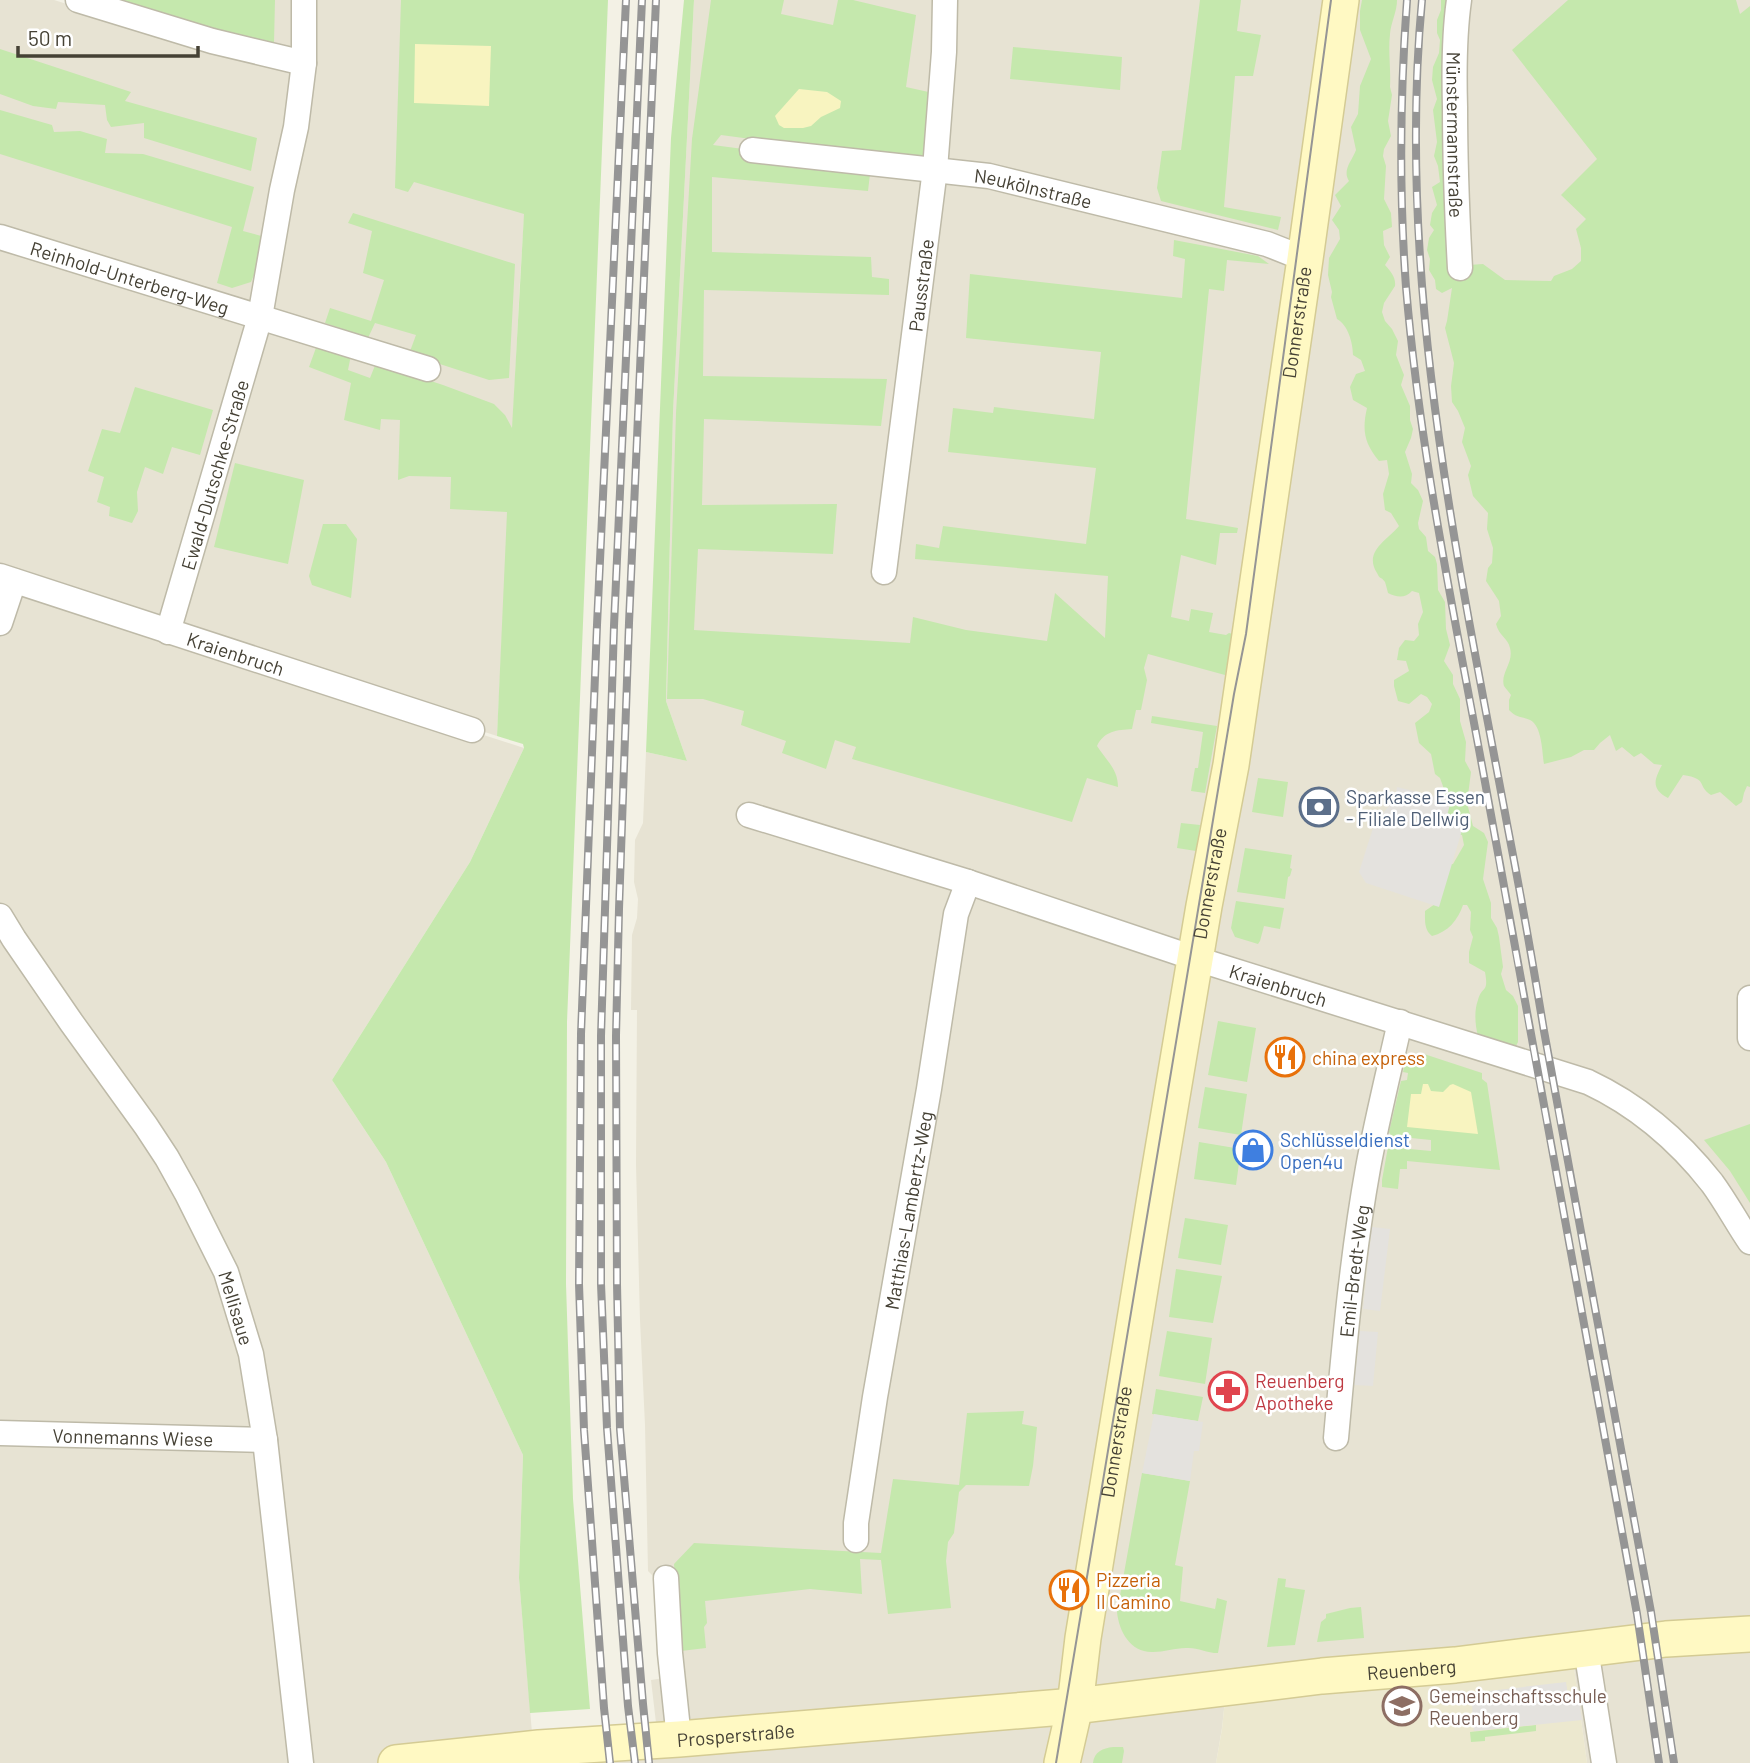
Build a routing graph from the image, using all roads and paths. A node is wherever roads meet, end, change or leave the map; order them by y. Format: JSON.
{"nodes":[{"id":1,"x":78,"y":0,"type":"edge"},
{"id":2,"x":304,"y":0,"type":"edge"},
{"id":3,"x":945,"y":0,"type":"edge"},
{"id":4,"x":1340,"y":0,"type":"edge"},
{"id":5,"x":1459,"y":0,"type":"edge"},
{"id":6,"x":303,"y":63,"type":"junction"},
{"id":7,"x":752,"y":150,"type":"dead end"},
{"id":8,"x":934,"y":169,"type":"junction"},
{"id":9,"x":0,"y":237,"type":"edge"},
{"id":10,"x":1305,"y":259,"type":"junction"},
{"id":11,"x":1460,"y":268,"type":"dead end"},
{"id":12,"x":260,"y":317,"type":"junction"},
{"id":13,"x":429,"y":369,"type":"dead end"},
{"id":14,"x":884,"y":572,"type":"dead end"},
{"id":15,"x":7,"y":579,"type":"edge"},
{"id":16,"x":0,"y":623,"type":"edge"},
{"id":17,"x":168,"y":632,"type":"junction"},
{"id":18,"x":472,"y":730,"type":"dead end"},
{"id":19,"x":749,"y":815,"type":"dead end"},
{"id":20,"x":968,"y":882,"type":"junction"},
{"id":21,"x":0,"y":916,"type":"edge"},
{"id":22,"x":1195,"y":958,"type":"junction"},
{"id":23,"x":1750,"y":998,"type":"edge"},
{"id":24,"x":1400,"y":1022,"type":"junction"},
{"id":25,"x":1750,"y":1038,"type":"edge"},
{"id":26,"x":1750,"y":1242,"type":"edge"},
{"id":27,"x":0,"y":1433,"type":"edge"},
{"id":28,"x":1336,"y":1438,"type":"dead end"},
{"id":29,"x":265,"y":1440,"type":"junction"},
{"id":30,"x":856,"y":1539,"type":"dead end"},
{"id":31,"x":666,"y":1578,"type":"dead end"},
{"id":32,"x":1750,"y":1634,"type":"edge"},
{"id":33,"x":1586,"y":1649,"type":"junction"},
{"id":34,"x":1075,"y":1706,"type":"junction"},
{"id":35,"x":679,"y":1739,"type":"junction"},
{"id":36,"x":485,"y":1759,"type":"edge"},
{"id":37,"x":301,"y":1763,"type":"edge"},
{"id":38,"x":396,"y":1763,"type":"edge"},
{"id":39,"x":1062,"y":1763,"type":"edge"},
{"id":40,"x":1604,"y":1763,"type":"edge"}],
"edges":[{"from":1,"to":6,"type":"street"},
{"from":2,"to":6,"type":"street","name":"Ewald-Dutschke-Straße"},
{"from":3,"to":8,"type":"street","name":"Pausstraße"},
{"from":4,"to":10,"type":"main road","name":"Donnerstraße"},
{"from":5,"to":11,"type":"street","name":"Münstermannstraße"},
{"from":6,"to":12,"type":"street","name":"Ewald-Dutschke-Straße"},
{"from":7,"to":8,"type":"street","name":"Neukölnstraße"},
{"from":8,"to":10,"type":"street","name":"Neukölnstraße"},
{"from":8,"to":14,"type":"street","name":"Pausstraße"},
{"from":9,"to":12,"type":"street","name":"Reinhold-Unterberg-Weg"},
{"from":10,"to":22,"type":"main road","name":"Donnerstraße"},
{"from":12,"to":13,"type":"street"},
{"from":12,"to":17,"type":"street","name":"Ewald-Dutschke-Straße"},
{"from":15,"to":16,"type":"street"},
{"from":15,"to":17,"type":"street","name":"Kraienbruch"},
{"from":17,"to":18,"type":"street","name":"Kraienbruch"},
{"from":19,"to":20,"type":"street","name":"Kraienbruch"},
{"from":20,"to":22,"type":"street","name":"Kraienbruch"},
{"from":20,"to":30,"type":"street","name":"Matthias-Lambertz-Weg"},
{"from":21,"to":29,"type":"street","name":"Mellisaue"},
{"from":22,"to":24,"type":"street","name":"Kraienbruch"},
{"from":22,"to":34,"type":"main road","name":"Donnerstraße"},
{"from":23,"to":25,"type":"street"},
{"from":24,"to":26,"type":"street","name":"Kraienbruch"},
{"from":24,"to":28,"type":"street","name":"Emil-Bredt-Weg"},
{"from":27,"to":29,"type":"street","name":"Vonnemanns Wiese"},
{"from":29,"to":37,"type":"street","name":"Mellisaue"},
{"from":31,"to":35,"type":"street"},
{"from":32,"to":33,"type":"main road","name":"Reuenberg"},
{"from":33,"to":34,"type":"main road","name":"Reuenberg"},
{"from":33,"to":40,"type":"street"},
{"from":34,"to":35,"type":"main road","name":"Prosperstraße"},
{"from":34,"to":39,"type":"main road","name":"Donnerstraße"},
{"from":35,"to":36,"type":"main road","name":"Prosperstraße"},
{"from":36,"to":38,"type":"main road","name":"Prosperstraße"}]}
